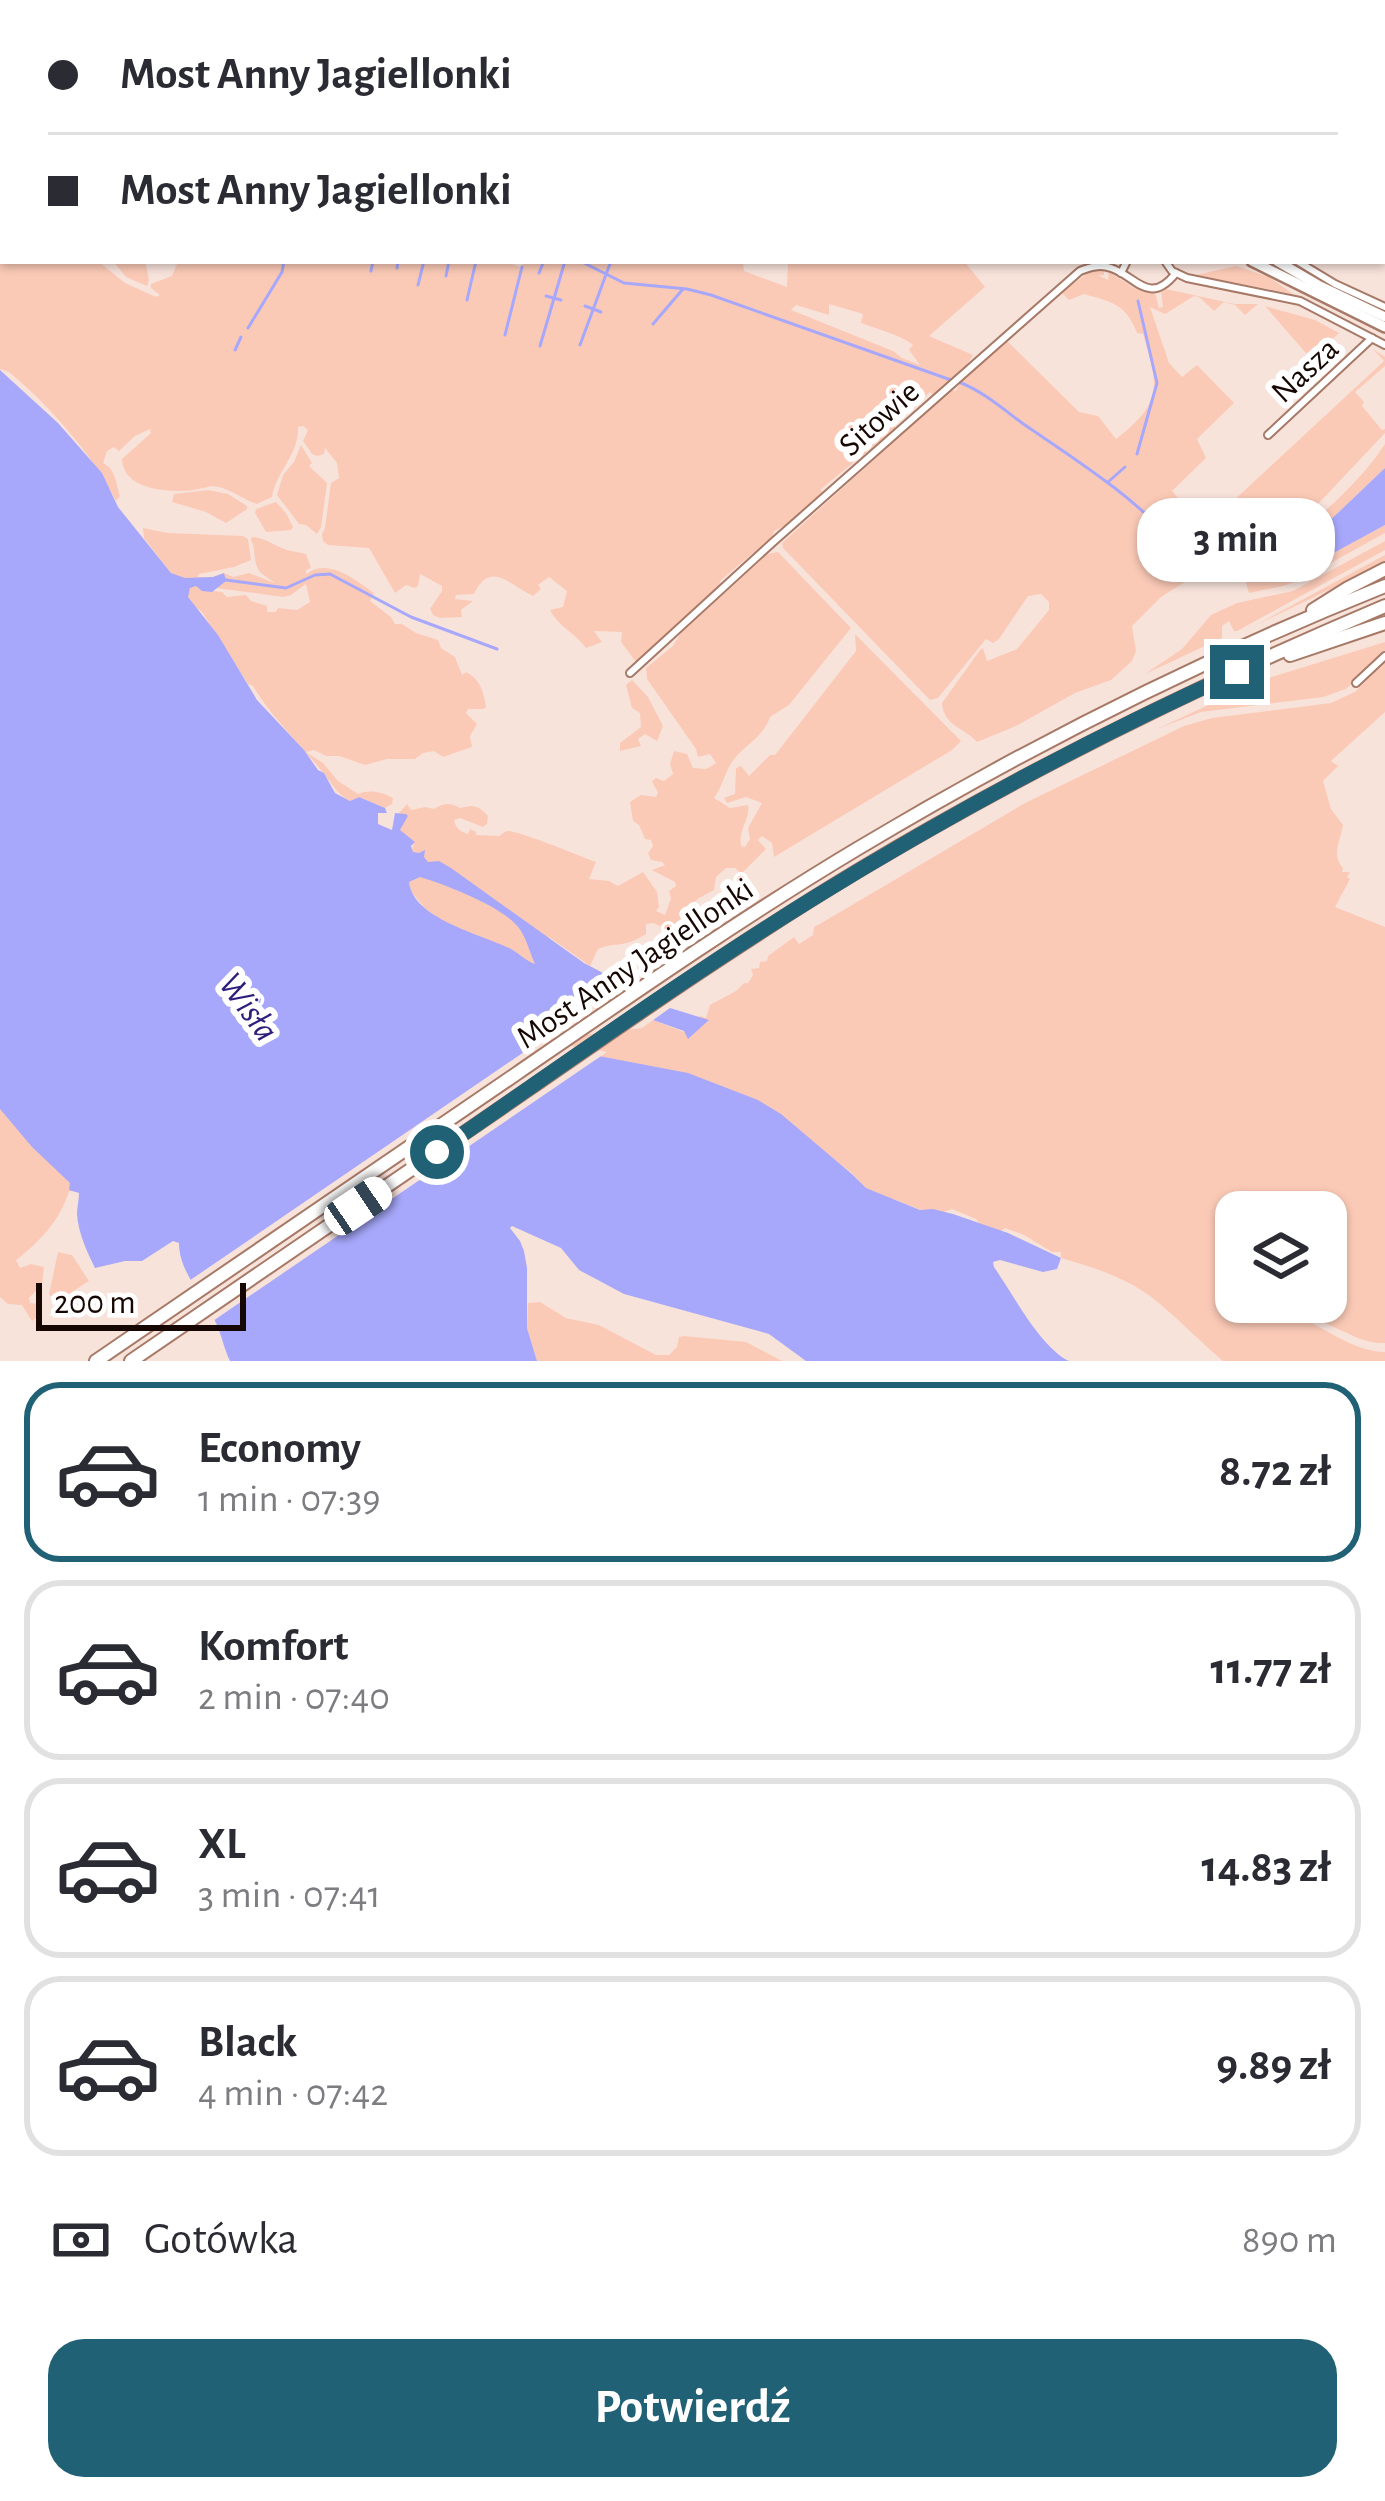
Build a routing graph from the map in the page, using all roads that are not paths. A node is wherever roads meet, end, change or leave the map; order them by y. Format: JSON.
{"nodes":[{"id":1,"x":1126,"y":264,"type":"edge"},
{"id":2,"x":1168,"y":264,"type":"edge"},
{"id":3,"x":1258,"y":264,"type":"edge"},
{"id":4,"x":1282,"y":264,"type":"edge"},
{"id":5,"x":1302,"y":264,"type":"edge"},
{"id":6,"x":1121,"y":273,"type":"junction"},
{"id":7,"x":1175,"y":273,"type":"junction"},
{"id":8,"x":1385,"y":307,"type":"edge"},
{"id":9,"x":1385,"y":317,"type":"edge"},
{"id":10,"x":1385,"y":327,"type":"edge"},
{"id":11,"x":1372,"y":338,"type":"junction"},
{"id":12,"x":1385,"y":345,"type":"edge"},
{"id":13,"x":1268,"y":435,"type":"dead end"},
{"id":14,"x":1385,"y":569,"type":"edge"},
{"id":15,"x":1385,"y":586,"type":"edge"},
{"id":16,"x":1385,"y":606,"type":"edge"},
{"id":17,"x":1385,"y":623,"type":"edge"},
{"id":18,"x":1286,"y":628,"type":"junction"},
{"id":19,"x":1385,"y":656,"type":"edge"},
{"id":20,"x":1237,"y":672,"type":"junction"},
{"id":21,"x":630,"y":673,"type":"dead end"},
{"id":22,"x":1357,"y":683,"type":"dead end"},
{"id":23,"x":96,"y":1361,"type":"edge"},
{"id":24,"x":131,"y":1361,"type":"edge"}],
"edges":[{"from":1,"to":6,"type":"street"},
{"from":2,"to":7,"type":"street"},
{"from":3,"to":10,"type":"main road"},
{"from":4,"to":9,"type":"main road"},
{"from":5,"to":8,"type":"street"},
{"from":6,"to":7,"type":"street","name":"Sitowie"},
{"from":6,"to":21,"type":"street","name":"Sitowie"},
{"from":7,"to":11,"type":"street"},
{"from":11,"to":12,"type":"street"},
{"from":11,"to":13,"type":"street","name":"Nasza"},
{"from":14,"to":18,"type":"highway"},
{"from":15,"to":18,"type":"highway"},
{"from":16,"to":20,"type":"highway"},
{"from":17,"to":20,"type":"highway"},
{"from":18,"to":23,"type":"highway","name":"Most Anny Jagiellonki"},
{"from":19,"to":22,"type":"street"},
{"from":20,"to":24,"type":"highway","name":"Most Anny Jagiellonki"}]}
